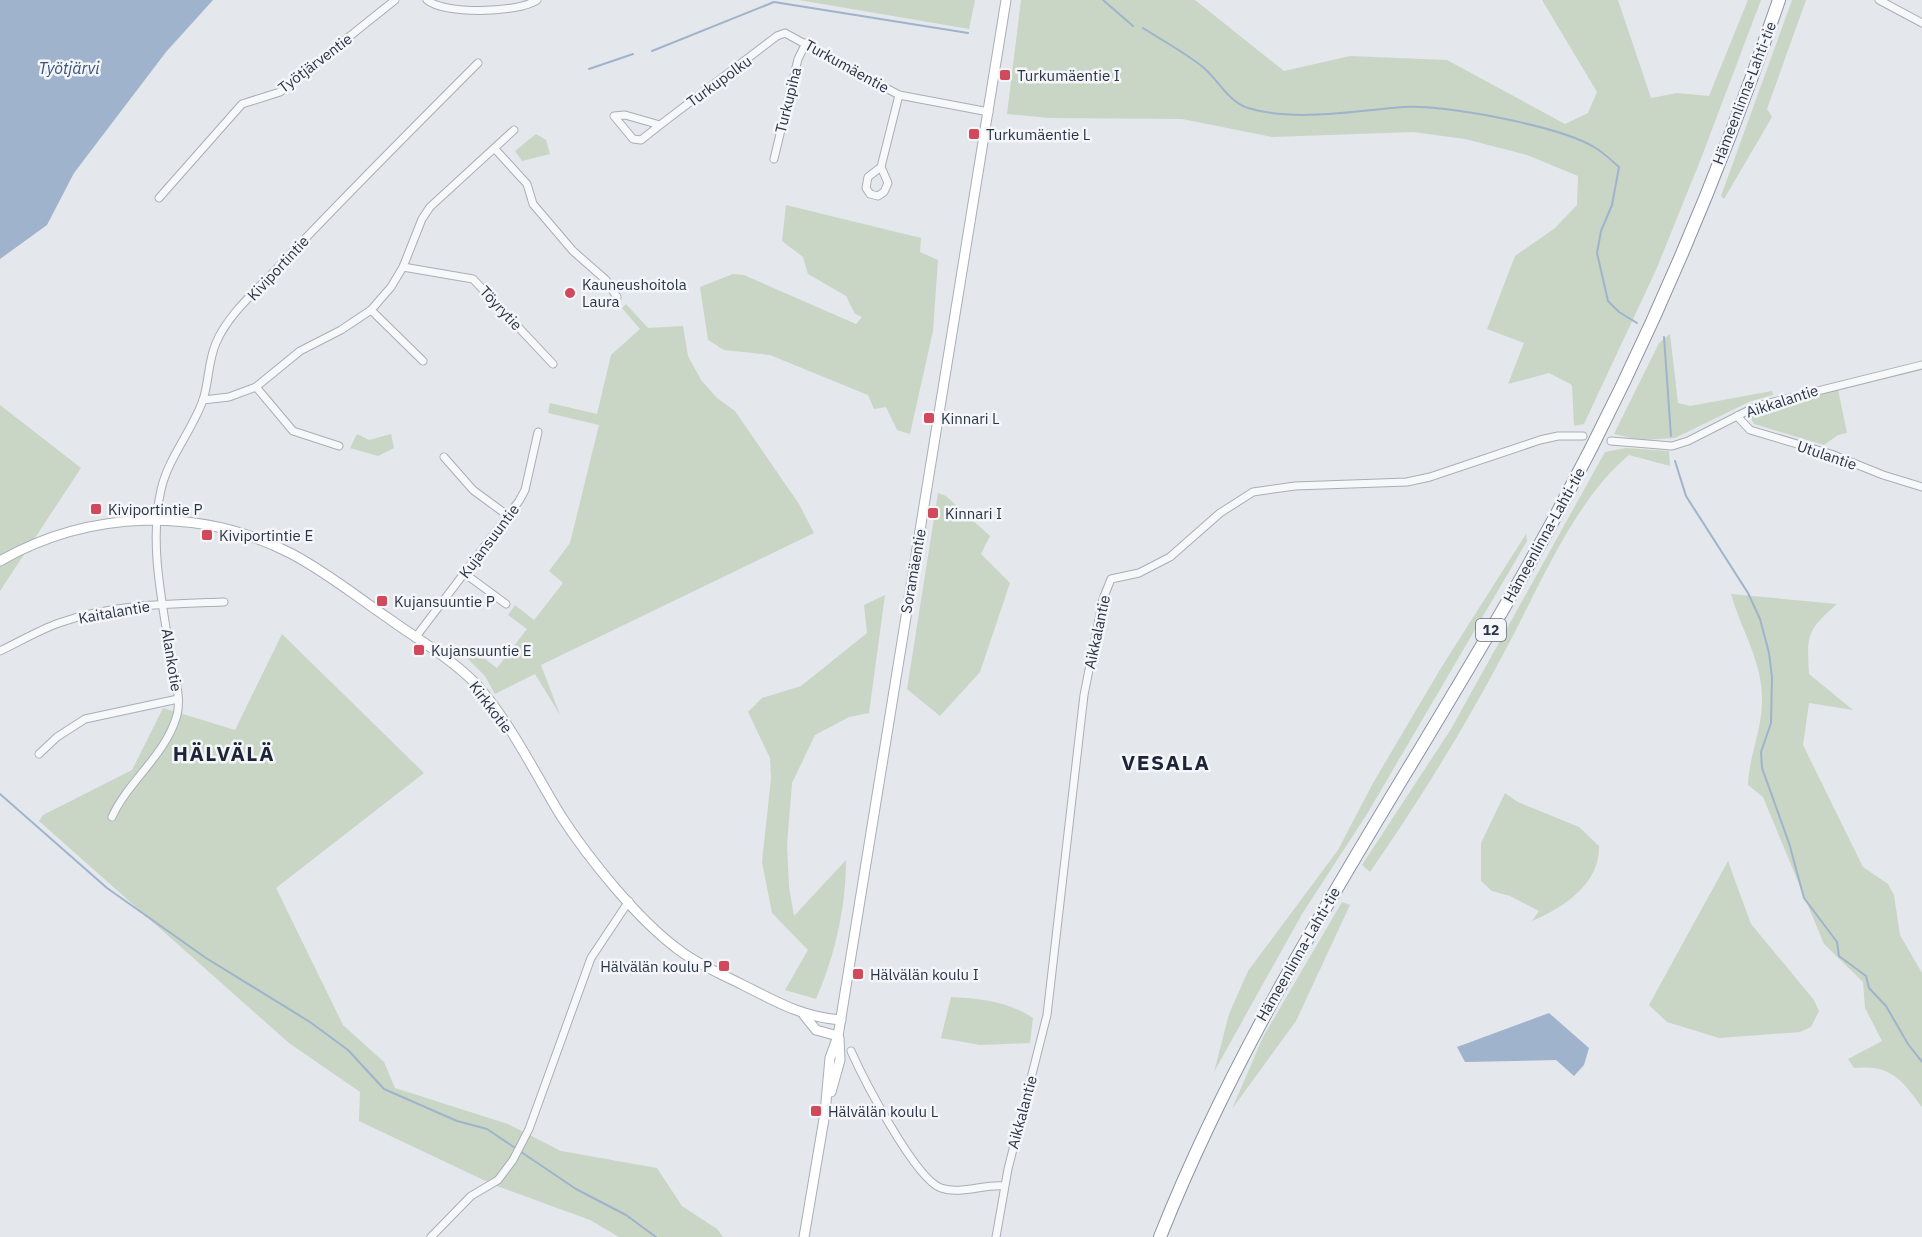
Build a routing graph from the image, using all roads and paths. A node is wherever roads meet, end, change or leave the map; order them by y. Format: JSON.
{"nodes":[{"id":1,"x":395,"y":0,"type":"edge"},
{"id":2,"x":427,"y":0,"type":"edge"},
{"id":3,"x":537,"y":0,"type":"edge"},
{"id":4,"x":1006,"y":0,"type":"edge"},
{"id":5,"x":1779,"y":0,"type":"edge"},
{"id":6,"x":1879,"y":0,"type":"edge"},
{"id":7,"x":1889,"y":2,"type":"edge"},
{"id":8,"x":1922,"y":22,"type":"edge"},
{"id":9,"x":777,"y":36,"type":"joint"},
{"id":10,"x":806,"y":43,"type":"junction"},
{"id":11,"x":478,"y":63,"type":"dead end"},
{"id":12,"x":899,"y":95,"type":"junction"},
{"id":13,"x":989,"y":112,"type":"junction"},
{"id":14,"x":660,"y":124,"type":"junction"},
{"id":15,"x":514,"y":130,"type":"dead end"},
{"id":16,"x":495,"y":149,"type":"junction"},
{"id":17,"x":774,"y":159,"type":"dead end"},
{"id":18,"x":881,"y":167,"type":"dead end"},
{"id":19,"x":159,"y":198,"type":"dead end"},
{"id":20,"x":403,"y":267,"type":"junction"},
{"id":21,"x":617,"y":297,"type":"dead end"},
{"id":22,"x":371,"y":310,"type":"junction"},
{"id":23,"x":423,"y":361,"type":"dead end"},
{"id":24,"x":553,"y":364,"type":"dead end"},
{"id":25,"x":1922,"y":365,"type":"edge"},
{"id":26,"x":256,"y":387,"type":"junction"},
{"id":27,"x":203,"y":400,"type":"junction"},
{"id":28,"x":1737,"y":416,"type":"junction"},
{"id":29,"x":538,"y":432,"type":"dead end"},
{"id":30,"x":1582,"y":436,"type":"dead end"},
{"id":31,"x":1611,"y":441,"type":"dead end"},
{"id":32,"x":339,"y":446,"type":"dead end"},
{"id":33,"x":444,"y":458,"type":"dead end"},
{"id":34,"x":1922,"y":487,"type":"edge"},
{"id":35,"x":507,"y":515,"type":"junction"},
{"id":36,"x":158,"y":519,"type":"junction"},
{"id":37,"x":0,"y":561,"type":"edge"},
{"id":38,"x":464,"y":573,"type":"junction"},
{"id":39,"x":224,"y":602,"type":"dead end"},
{"id":40,"x":163,"y":604,"type":"junction"},
{"id":41,"x":506,"y":604,"type":"dead end"},
{"id":42,"x":415,"y":638,"type":"junction"},
{"id":43,"x":0,"y":651,"type":"edge"},
{"id":44,"x":178,"y":699,"type":"junction"},
{"id":45,"x":39,"y":754,"type":"dead end"},
{"id":46,"x":112,"y":817,"type":"dead end"},
{"id":47,"x":629,"y":901,"type":"junction"},
{"id":48,"x":804,"y":1015,"type":"junction"},
{"id":49,"x":841,"y":1020,"type":"junction"},
{"id":50,"x":838,"y":1036,"type":"junction"},
{"id":51,"x":851,"y":1051,"type":"dead end"},
{"id":52,"x":1005,"y":1186,"type":"junction"},
{"id":53,"x":431,"y":1237,"type":"edge"},
{"id":54,"x":805,"y":1237,"type":"edge"},
{"id":55,"x":996,"y":1237,"type":"edge"},
{"id":56,"x":1160,"y":1237,"type":"edge"}],
"edges":[{"from":1,"to":19,"type":"street","name":"Työtjärventie"},
{"from":2,"to":3,"type":"street"},
{"from":4,"to":13,"type":"street","name":"Soramäentie"},
{"from":5,"to":56,"type":"highway","name":"Hämeenlinna-Lahti-tie","number":"12"},
{"from":6,"to":7,"type":"street"},
{"from":7,"to":8,"type":"street"},
{"from":9,"to":10,"type":"street","name":"Turkumäentie"},
{"from":9,"to":14,"type":"street","name":"Turkupolku"},
{"from":10,"to":12,"type":"street","name":"Turkumäentie"},
{"from":10,"to":17,"type":"street","name":"Turkupiha"},
{"from":11,"to":27,"type":"street","name":"Kiviportintie"},
{"from":12,"to":13,"type":"street","name":"Turkumäentie"},
{"from":12,"to":18,"type":"street"},
{"from":13,"to":49,"type":"street","name":"Soramäentie"},
{"from":14,"to":14,"type":"street","name":"Turkupolku"},
{"from":15,"to":16,"type":"street"},
{"from":16,"to":20,"type":"street"},
{"from":16,"to":21,"type":"street"},
{"from":20,"to":22,"type":"street"},
{"from":20,"to":24,"type":"street","name":"Töyrytie"},
{"from":22,"to":23,"type":"street"},
{"from":22,"to":26,"type":"street"},
{"from":25,"to":28,"type":"street","name":"Aikkalantie"},
{"from":26,"to":27,"type":"street"},
{"from":26,"to":32,"type":"street"},
{"from":27,"to":36,"type":"street","name":"Kiviportintie"},
{"from":28,"to":31,"type":"street","name":"Aikkalantie"},
{"from":28,"to":34,"type":"street","name":"Utulantie"},
{"from":29,"to":35,"type":"street","name":"Kujansuuntie"},
{"from":30,"to":52,"type":"street","name":"Aikkalantie"},
{"from":33,"to":35,"type":"street"},
{"from":35,"to":38,"type":"street","name":"Kujansuuntie"},
{"from":36,"to":37,"type":"street","name":"Kirkkotie"},
{"from":36,"to":40,"type":"street","name":"Alankotie"},
{"from":36,"to":42,"type":"street","name":"Kirkkotie"},
{"from":38,"to":41,"type":"street"},
{"from":38,"to":42,"type":"street","name":"Kujansuuntie"},
{"from":39,"to":40,"type":"street","name":"Kaitalantie"},
{"from":40,"to":43,"type":"street","name":"Kaitalantie"},
{"from":40,"to":44,"type":"street","name":"Alankotie"},
{"from":42,"to":47,"type":"street","name":"Kirkkotie"},
{"from":44,"to":45,"type":"street"},
{"from":44,"to":46,"type":"street","name":"Alankotie"},
{"from":47,"to":48,"type":"street","name":"Kirkkotie"},
{"from":47,"to":53,"type":"street"},
{"from":48,"to":49,"type":"street","name":"Kirkkotie"},
{"from":48,"to":50,"type":"street","name":"Kirkkotie"},
{"from":49,"to":50,"type":"street","name":"Soramäentie"},
{"from":50,"to":54,"type":"street","name":"Soramäentie"},
{"from":51,"to":52,"type":"street"},
{"from":52,"to":55,"type":"street","name":"Aikkalantie"}]}
